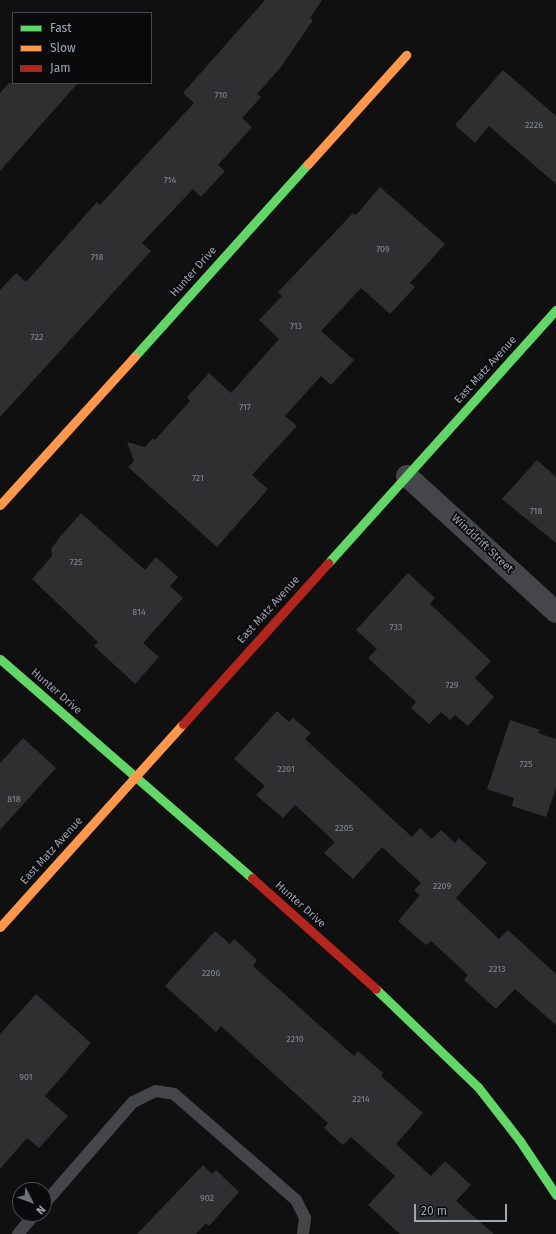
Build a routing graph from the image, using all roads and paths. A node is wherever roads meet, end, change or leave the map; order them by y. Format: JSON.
{"nodes":[{"id":1,"x":406,"y":55,"type":"dead end"},
{"id":2,"x":556,"y":310,"type":"edge"},
{"id":3,"x":407,"y":476,"type":"junction"},
{"id":4,"x":0,"y":505,"type":"edge"},
{"id":5,"x":556,"y":612,"type":"edge"},
{"id":6,"x":0,"y":659,"type":"edge"},
{"id":7,"x":135,"y":776,"type":"junction"},
{"id":8,"x":0,"y":927,"type":"edge"},
{"id":9,"x":52,"y":1195,"type":"edge"},
{"id":10,"x":556,"y":1195,"type":"edge"},
{"id":11,"x":28,"y":1222,"type":"edge"},
{"id":12,"x":18,"y":1234,"type":"edge"},
{"id":13,"x":303,"y":1234,"type":"edge"}],
"edges":[{"from":1,"to":4,"type":"street","name":"Hunter Drive"},
{"from":2,"to":3,"type":"street","name":"East Matz Avenue"},
{"from":3,"to":5,"type":"street","name":"Winddrift Street"},
{"from":3,"to":7,"type":"street","name":"East Matz Avenue"},
{"from":6,"to":7,"type":"street","name":"Hunter Drive"},
{"from":7,"to":8,"type":"street","name":"East Matz Avenue"},
{"from":7,"to":10,"type":"street","name":"Hunter Drive"},
{"from":9,"to":13,"type":"lane"},
{"from":11,"to":12,"type":"lane"}]}
